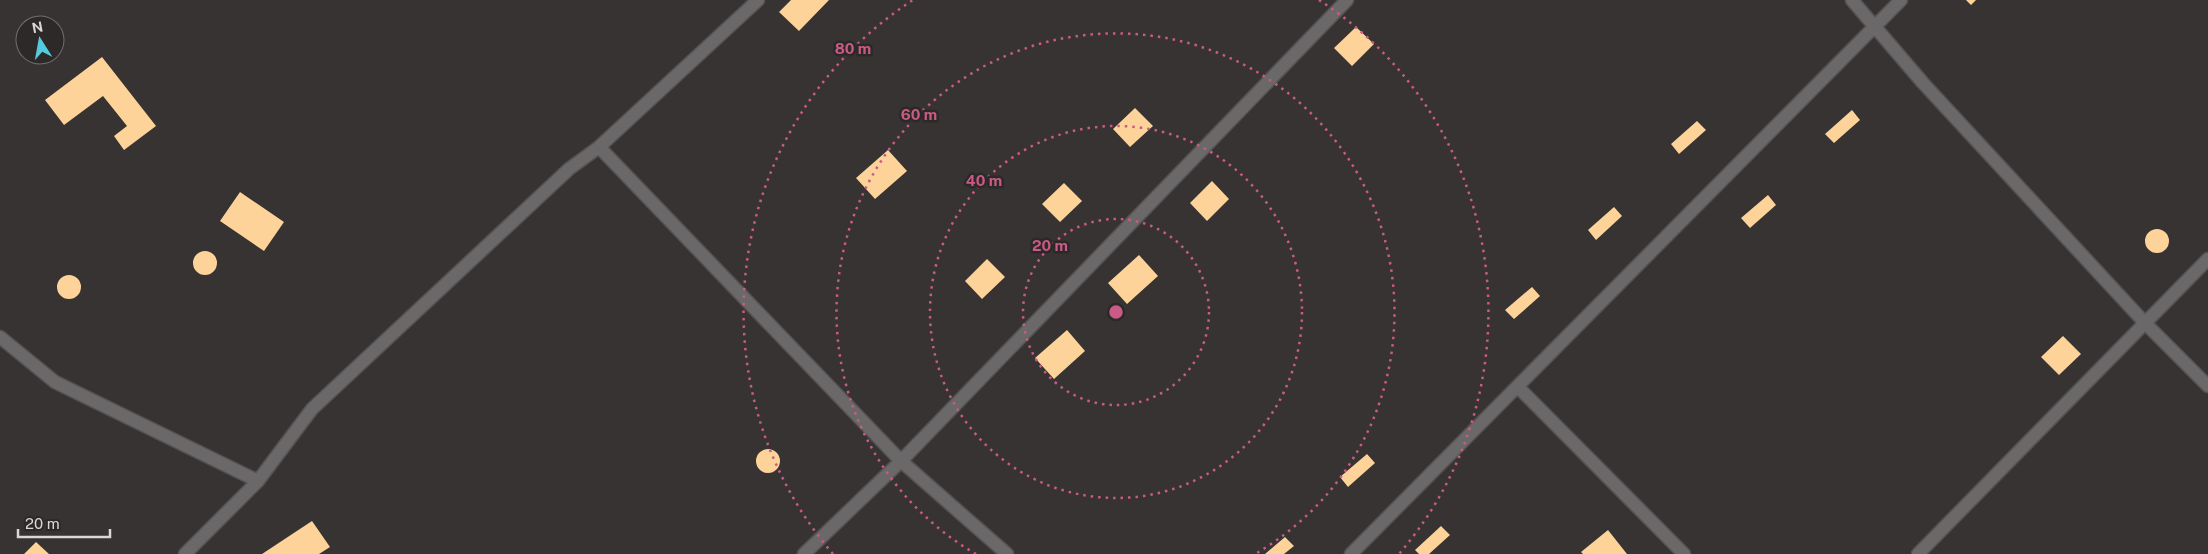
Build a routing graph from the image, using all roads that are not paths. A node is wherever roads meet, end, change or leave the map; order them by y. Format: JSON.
{"nodes":[{"id":1,"x":758,"y":0,"type":"edge"},
{"id":2,"x":1347,"y":0,"type":"edge"},
{"id":3,"x":1852,"y":0,"type":"edge"},
{"id":4,"x":1901,"y":0,"type":"edge"},
{"id":5,"x":1875,"y":26,"type":"junction"},
{"id":6,"x":599,"y":147,"type":"junction"},
{"id":7,"x":2208,"y":258,"type":"edge"},
{"id":8,"x":2145,"y":323,"type":"junction"},
{"id":9,"x":0,"y":337,"type":"edge"},
{"id":10,"x":2208,"y":386,"type":"edge"},
{"id":11,"x":1518,"y":387,"type":"junction"},
{"id":12,"x":901,"y":461,"type":"junction"},
{"id":13,"x":258,"y":481,"type":"junction"},
{"id":14,"x":184,"y":554,"type":"edge"},
{"id":15,"x":804,"y":554,"type":"edge"},
{"id":16,"x":1007,"y":554,"type":"edge"},
{"id":17,"x":1352,"y":554,"type":"edge"},
{"id":18,"x":1684,"y":554,"type":"edge"},
{"id":19,"x":1918,"y":554,"type":"edge"}],
"edges":[{"from":1,"to":6,"type":"street"},
{"from":2,"to":12,"type":"street"},
{"from":3,"to":5,"type":"street"},
{"from":4,"to":5,"type":"street"},
{"from":5,"to":8,"type":"street"},
{"from":5,"to":11,"type":"street"},
{"from":6,"to":12,"type":"street"},
{"from":6,"to":13,"type":"street"},
{"from":7,"to":8,"type":"street"},
{"from":8,"to":10,"type":"street"},
{"from":8,"to":19,"type":"street"},
{"from":9,"to":13,"type":"street"},
{"from":11,"to":17,"type":"street"},
{"from":11,"to":18,"type":"street"},
{"from":12,"to":15,"type":"street"},
{"from":12,"to":16,"type":"street"},
{"from":13,"to":14,"type":"street"}]}
